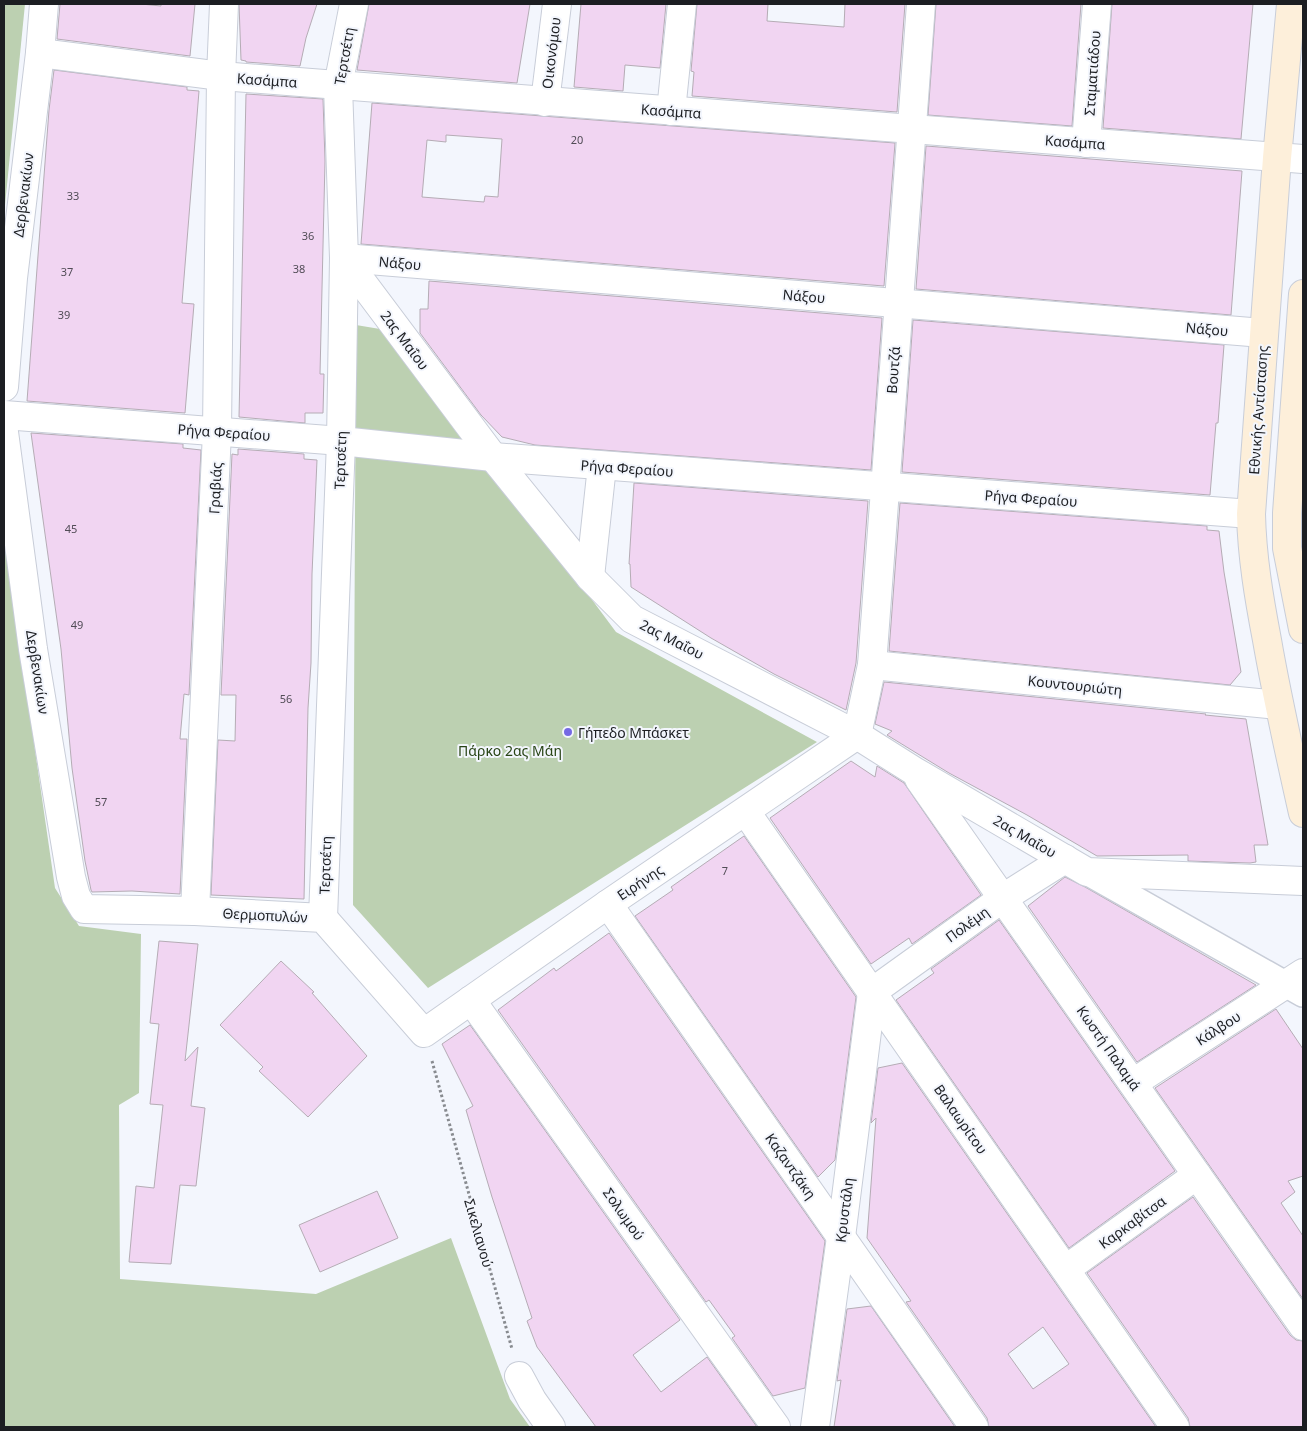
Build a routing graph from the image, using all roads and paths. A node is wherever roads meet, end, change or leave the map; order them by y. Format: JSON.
{"nodes":[{"id":1,"x":44,"y":4,"type":"edge"},
{"id":2,"x":224,"y":4,"type":"edge"},
{"id":3,"x":354,"y":4,"type":"edge"},
{"id":4,"x":557,"y":4,"type":"edge"},
{"id":5,"x":682,"y":4,"type":"edge"},
{"id":6,"x":921,"y":4,"type":"edge"},
{"id":7,"x":1097,"y":4,"type":"edge"},
{"id":8,"x":1291,"y":4,"type":"edge"},
{"id":9,"x":40,"y":53,"type":"junction"},
{"id":10,"x":221,"y":76,"type":"junction"},
{"id":11,"x":338,"y":86,"type":"junction"},
{"id":12,"x":545,"y":102,"type":"junction"},
{"id":13,"x":671,"y":111,"type":"junction"},
{"id":14,"x":912,"y":130,"type":"junction"},
{"id":15,"x":1086,"y":143,"type":"junction"},
{"id":16,"x":1290,"y":158,"type":"edge"},
{"id":17,"x":344,"y":258,"type":"junction"},
{"id":18,"x":1303,"y":294,"type":"edge"},
{"id":19,"x":898,"y":303,"type":"junction"},
{"id":20,"x":1264,"y":333,"type":"junction"},
{"id":21,"x":1302,"y":337,"type":"edge"},
{"id":22,"x":4,"y":387,"type":"edge"},
{"id":23,"x":4,"y":415,"type":"edge"},
{"id":24,"x":4,"y":432,"type":"edge"},
{"id":25,"x":217,"y":432,"type":"junction"},
{"id":26,"x":341,"y":442,"type":"junction"},
{"id":27,"x":492,"y":457,"type":"junction"},
{"id":28,"x":602,"y":466,"type":"junction"},
{"id":29,"x":885,"y":487,"type":"junction"},
{"id":30,"x":1251,"y":514,"type":"junction"},
{"id":31,"x":1295,"y":514,"type":"edge"},
{"id":32,"x":590,"y":578,"type":"junction"},
{"id":33,"x":1303,"y":629,"type":"edge"},
{"id":34,"x":872,"y":665,"type":"junction"},
{"id":35,"x":1279,"y":705,"type":"junction"},
{"id":36,"x":857,"y":735,"type":"junction"},
{"id":37,"x":914,"y":771,"type":"junction"},
{"id":38,"x":746,"y":812,"type":"junction"},
{"id":39,"x":1303,"y":813,"type":"edge"},
{"id":40,"x":1076,"y":866,"type":"junction"},
{"id":41,"x":1303,"y":881,"type":"edge"},
{"id":42,"x":1003,"y":898,"type":"junction"},
{"id":43,"x":608,"y":904,"type":"junction"},
{"id":44,"x":84,"y":909,"type":"joint"},
{"id":45,"x":195,"y":911,"type":"junction"},
{"id":46,"x":323,"y":918,"type":"junction"},
{"id":47,"x":1298,"y":984,"type":"edge"},
{"id":48,"x":872,"y":992,"type":"junction"},
{"id":49,"x":471,"y":1000,"type":"junction"},
{"id":50,"x":424,"y":1032,"type":"junction"},
{"id":51,"x":1133,"y":1083,"type":"junction"},
{"id":52,"x":1197,"y":1174,"type":"junction"},
{"id":53,"x":841,"y":1237,"type":"junction"},
{"id":54,"x":1066,"y":1269,"type":"junction"},
{"id":55,"x":1303,"y":1326,"type":"edge"},
{"id":56,"x":520,"y":1376,"type":"joint"},
{"id":57,"x":551,"y":1427,"type":"edge"},
{"id":58,"x":776,"y":1427,"type":"edge"},
{"id":59,"x":815,"y":1427,"type":"edge"},
{"id":60,"x":974,"y":1427,"type":"edge"},
{"id":61,"x":1175,"y":1427,"type":"edge"}],
"edges":[{"from":1,"to":9,"type":"street","name":"Δερβενακίων"},
{"from":2,"to":10,"type":"street","name":"Γραβιάς"},
{"from":3,"to":11,"type":"street","name":"Τερτσέτη"},
{"from":4,"to":12,"type":"street","name":"Οικονόμου"},
{"from":5,"to":13,"type":"street"},
{"from":6,"to":14,"type":"street","name":"Βουτζά"},
{"from":7,"to":15,"type":"street","name":"Σταματιάδου"},
{"from":8,"to":16,"type":"main road","name":"Εθνικής Αντίστασης"},
{"from":9,"to":10,"type":"street","name":"Κασάμπα"},
{"from":9,"to":22,"type":"street","name":"Δερβενακίων"},
{"from":10,"to":11,"type":"street","name":"Κασάμπα"},
{"from":10,"to":25,"type":"street","name":"Γραβιάς"},
{"from":11,"to":12,"type":"street","name":"Κασάμπα"},
{"from":11,"to":17,"type":"street","name":"Τερτσέτη"},
{"from":12,"to":13,"type":"street","name":"Κασάμπα"},
{"from":13,"to":14,"type":"street","name":"Κασάμπα"},
{"from":14,"to":15,"type":"street","name":"Κασάμπα"},
{"from":14,"to":19,"type":"street","name":"Βουτζά"},
{"from":15,"to":16,"type":"street","name":"Κασάμπα"},
{"from":16,"to":20,"type":"main road","name":"Εθνικής Αντίστασης"},
{"from":17,"to":19,"type":"street","name":"Νάξου"},
{"from":17,"to":26,"type":"street","name":"Τερτσέτη"},
{"from":17,"to":27,"type":"street","name":"2ας Μαΐου"},
{"from":18,"to":21,"type":"main road"},
{"from":19,"to":20,"type":"street","name":"Νάξου"},
{"from":19,"to":29,"type":"street","name":"Βουτζά"},
{"from":20,"to":30,"type":"main road","name":"Εθνικής Αντίστασης"},
{"from":21,"to":31,"type":"main road"},
{"from":23,"to":25,"type":"street","name":"Ρήγα Φεραίου"},
{"from":24,"to":44,"type":"street","name":"Δερβενακίων"},
{"from":25,"to":26,"type":"street","name":"Ρήγα Φεραίου"},
{"from":25,"to":45,"type":"street","name":"Γραβιάς"},
{"from":26,"to":27,"type":"street","name":"Ρήγα Φεραίου"},
{"from":26,"to":46,"type":"street","name":"Τερτσέτη"},
{"from":27,"to":28,"type":"street","name":"Ρήγα Φεραίου"},
{"from":27,"to":32,"type":"street","name":"2ας Μαΐου"},
{"from":28,"to":29,"type":"street","name":"Ρήγα Φεραίου"},
{"from":28,"to":32,"type":"street"},
{"from":29,"to":30,"type":"street","name":"Ρήγα Φεραίου"},
{"from":29,"to":34,"type":"street","name":"Βουτζά"},
{"from":30,"to":35,"type":"main road","name":"Εθνικής Αντίστασης"},
{"from":31,"to":33,"type":"main road"},
{"from":32,"to":36,"type":"street","name":"2ας Μαΐου"},
{"from":34,"to":35,"type":"street","name":"Κουντουριώτη"},
{"from":34,"to":36,"type":"street","name":"Βουτζά"},
{"from":35,"to":39,"type":"main road","name":"Εθνικής Αντίστασης"},
{"from":36,"to":37,"type":"street","name":"2ας Μαΐου"},
{"from":36,"to":38,"type":"street","name":"Ειρήνης"},
{"from":37,"to":40,"type":"street","name":"2ας Μαΐου"},
{"from":37,"to":42,"type":"street","name":"Κωστή Παλαμά"},
{"from":38,"to":43,"type":"street","name":"Ειρήνης"},
{"from":38,"to":48,"type":"street","name":"Βαλαωρίτου"},
{"from":40,"to":41,"type":"street","name":"2ας Μαΐου"},
{"from":40,"to":42,"type":"street","name":"Πολέμη"},
{"from":40,"to":47,"type":"street","name":"2ας Μαΐου"},
{"from":42,"to":48,"type":"street","name":"Πολέμη"},
{"from":42,"to":51,"type":"street","name":"Κωστή Παλαμά"},
{"from":43,"to":49,"type":"street","name":"Ειρήνης"},
{"from":43,"to":53,"type":"street","name":"Καζαντζάκη"},
{"from":44,"to":45,"type":"street","name":"Θερμοπυλών"},
{"from":45,"to":46,"type":"street","name":"Θερμοπυλών"},
{"from":46,"to":50,"type":"street","name":"Θερμοπυλών"},
{"from":47,"to":51,"type":"street","name":"Κάλβου"},
{"from":48,"to":53,"type":"street","name":"Κρυστάλη"},
{"from":48,"to":54,"type":"street","name":"Βαλαωρίτου"},
{"from":49,"to":50,"type":"street","name":"Ειρήνης"},
{"from":49,"to":58,"type":"street","name":"Σολωμού"},
{"from":50,"to":56,"type":"path","name":"Σικελιανού"},
{"from":51,"to":52,"type":"street","name":"Κωστή Παλαμά"},
{"from":52,"to":54,"type":"street","name":"Καρκαβίτσα"},
{"from":52,"to":55,"type":"street","name":"Κωστή Παλαμά"},
{"from":53,"to":59,"type":"street","name":"Κρυστάλη"},
{"from":53,"to":60,"type":"street","name":"Καζαντζάκη"},
{"from":54,"to":61,"type":"street","name":"Βαλαωρίτου"},
{"from":56,"to":57,"type":"street"}]}
